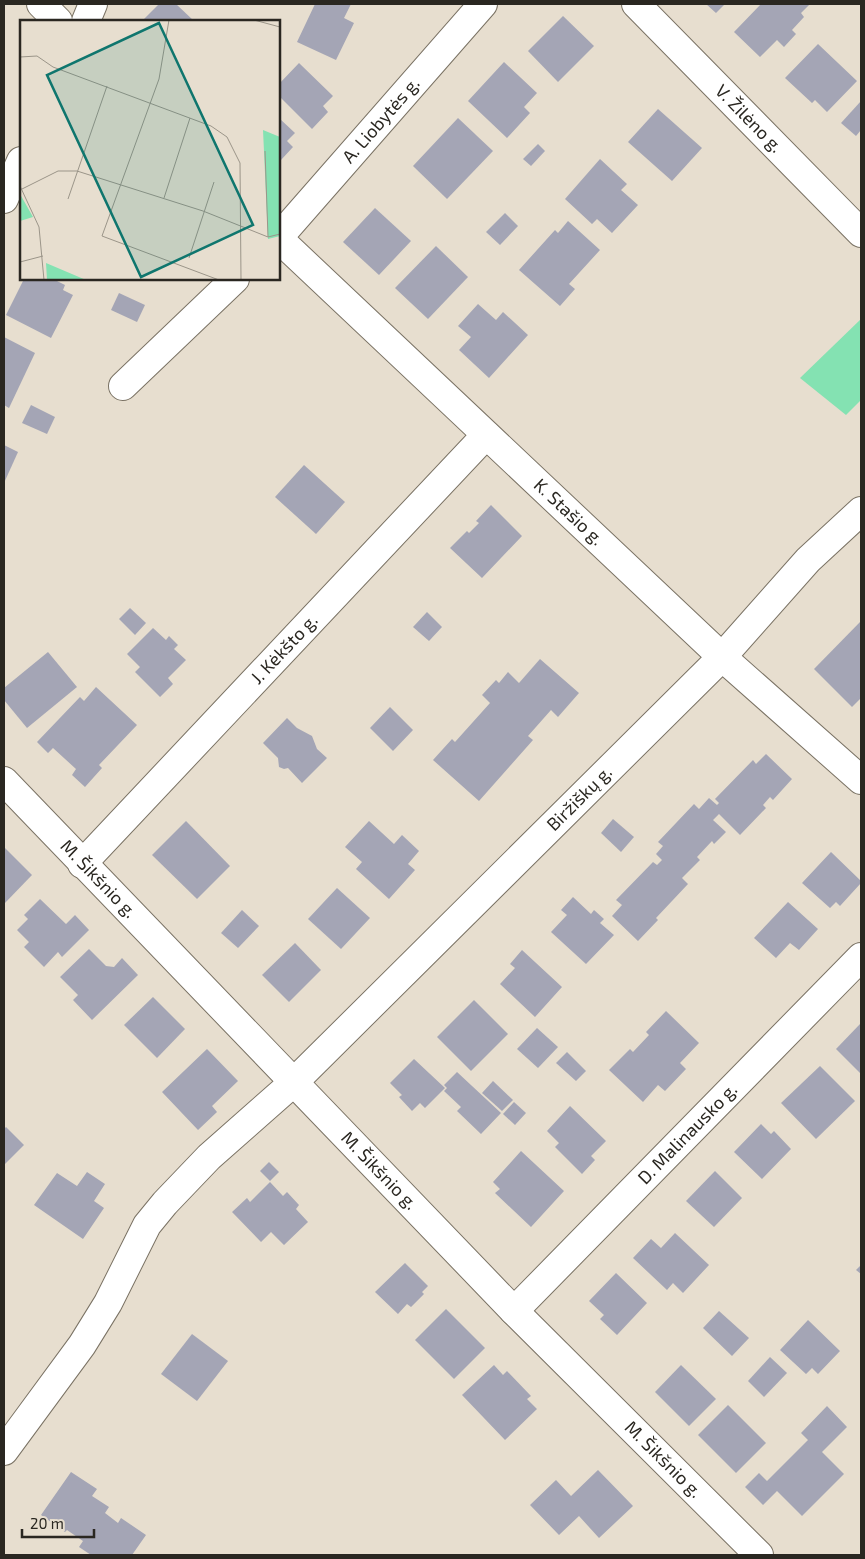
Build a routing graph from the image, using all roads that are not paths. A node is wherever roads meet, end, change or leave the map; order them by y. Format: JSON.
{"nodes":[{"id":1,"x":41,"y":4,"type":"edge"},
{"id":2,"x":94,"y":4,"type":"edge"},
{"id":3,"x":483,"y":4,"type":"edge"},
{"id":4,"x":636,"y":4,"type":"edge"},
{"id":5,"x":57,"y":20,"type":"edge"},
{"id":6,"x":86,"y":20,"type":"edge"},
{"id":7,"x":20,"y":163,"type":"edge"},
{"id":8,"x":4,"y":199,"type":"edge"},
{"id":9,"x":861,"y":234,"type":"edge"},
{"id":10,"x":280,"y":237,"type":"edge"},
{"id":11,"x":280,"y":239,"type":"edge"},
{"id":12,"x":234,"y":280,"type":"edge"},
{"id":13,"x":123,"y":386,"type":"dead end"},
{"id":14,"x":486,"y":435,"type":"junction"},
{"id":15,"x":861,"y":511,"type":"edge"},
{"id":16,"x":722,"y":657,"type":"junction"},
{"id":17,"x":861,"y":780,"type":"edge"},
{"id":18,"x":4,"y":781,"type":"edge"},
{"id":19,"x":82,"y":864,"type":"junction"},
{"id":20,"x":861,"y":957,"type":"edge"},
{"id":21,"x":294,"y":1082,"type":"junction"},
{"id":22,"x":514,"y":1311,"type":"junction"},
{"id":23,"x":4,"y":1450,"type":"edge"},
{"id":24,"x":760,"y":1555,"type":"edge"}],
"edges":[{"from":1,"to":5,"type":"street"},
{"from":2,"to":6,"type":"street"},
{"from":3,"to":10,"type":"street","name":"A. Liobytės g."},
{"from":4,"to":9,"type":"street","name":"V. Žilėno g."},
{"from":7,"to":8,"type":"street"},
{"from":11,"to":14,"type":"street","name":"K. Stašio g."},
{"from":12,"to":13,"type":"street"},
{"from":14,"to":16,"type":"street","name":"K. Stašio g."},
{"from":14,"to":19,"type":"street","name":"J. Kėkšto g."},
{"from":15,"to":16,"type":"street","name":"Biržiškų g."},
{"from":16,"to":17,"type":"street","name":"K. Stašio g."},
{"from":16,"to":21,"type":"street","name":"Biržiškų g."},
{"from":18,"to":19,"type":"street","name":"M. Šikšnio g."},
{"from":19,"to":21,"type":"street","name":"M. Šikšnio g."},
{"from":20,"to":22,"type":"street","name":"D. Malinausko g."},
{"from":21,"to":22,"type":"street","name":"M. Šikšnio g."},
{"from":21,"to":23,"type":"street","name":"Biržiškų g."},
{"from":22,"to":24,"type":"street","name":"M. Šikšnio g."}]}
